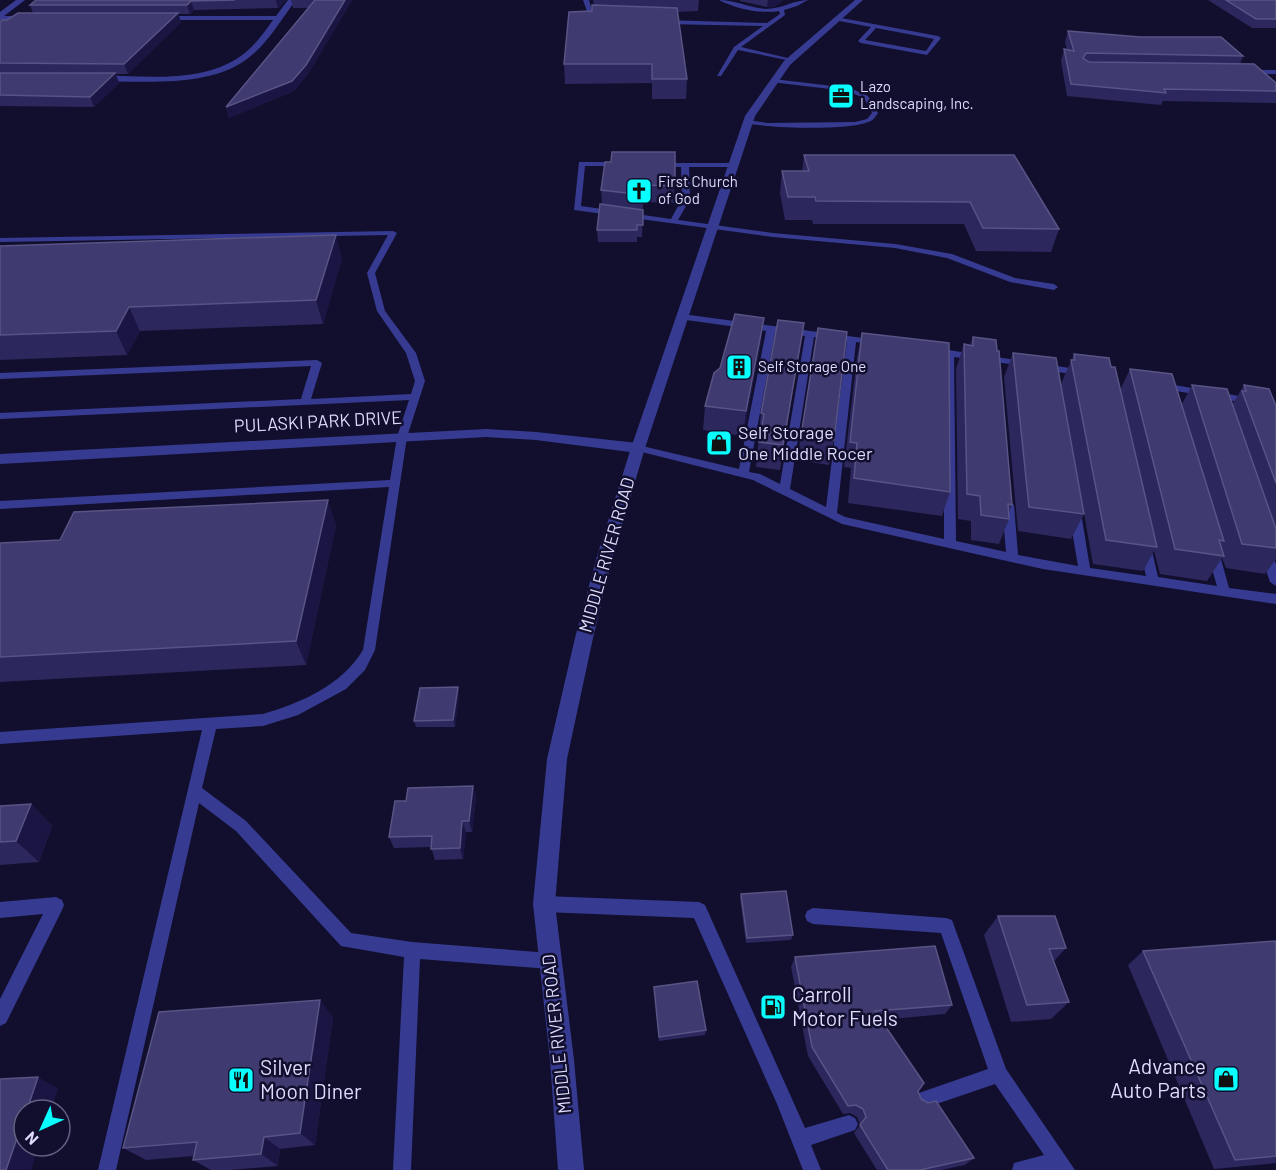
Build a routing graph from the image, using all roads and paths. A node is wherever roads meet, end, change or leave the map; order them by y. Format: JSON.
{"nodes":[{"id":1,"x":21,"y":0,"type":"edge"},
{"id":2,"x":292,"y":0,"type":"edge"},
{"id":3,"x":586,"y":0,"type":"edge"},
{"id":4,"x":722,"y":0,"type":"edge"},
{"id":5,"x":805,"y":0,"type":"edge"},
{"id":6,"x":859,"y":0,"type":"edge"},
{"id":7,"x":732,"y":2,"type":"edge"},
{"id":8,"x":782,"y":11,"type":"junction"},
{"id":9,"x":0,"y":17,"type":"edge"},
{"id":10,"x":35,"y":18,"type":"edge"},
{"id":11,"x":150,"y":18,"type":"edge"},
{"id":12,"x":278,"y":18,"type":"junction"},
{"id":13,"x":836,"y":19,"type":"junction"},
{"id":14,"x":603,"y":20,"type":"edge"},
{"id":15,"x":658,"y":22,"type":"edge"},
{"id":16,"x":770,"y":25,"type":"junction"},
{"id":17,"x":875,"y":26,"type":"junction"},
{"id":18,"x":736,"y":48,"type":"junction"},
{"id":19,"x":790,"y":60,"type":"junction"},
{"id":20,"x":1230,"y":72,"type":"edge"},
{"id":21,"x":1276,"y":72,"type":"edge"},
{"id":22,"x":718,"y":75,"type":"dead end"},
{"id":23,"x":80,"y":78,"type":"edge"},
{"id":24,"x":773,"y":81,"type":"junction"},
{"id":25,"x":747,"y":122,"type":"junction"},
{"id":26,"x":628,"y":164,"type":"edge"},
{"id":27,"x":651,"y":165,"type":"edge"},
{"id":28,"x":686,"y":165,"type":"junction"},
{"id":29,"x":733,"y":165,"type":"junction"},
{"id":30,"x":673,"y":221,"type":"junction"},
{"id":31,"x":712,"y":227,"type":"junction"},
{"id":32,"x":0,"y":240,"type":"edge"},
{"id":33,"x":1054,"y":287,"type":"dead end"},
{"id":34,"x":682,"y":316,"type":"junction"},
{"id":35,"x":771,"y":328,"type":"junction"},
{"id":36,"x":810,"y":333,"type":"junction"},
{"id":37,"x":852,"y":339,"type":"junction"},
{"id":38,"x":880,"y":343,"type":"edge"},
{"id":39,"x":926,"y":350,"type":"edge"},
{"id":40,"x":949,"y":353,"type":"junction"},
{"id":41,"x":996,"y":360,"type":"junction"},
{"id":42,"x":997,"y":372,"type":"edge"},
{"id":43,"x":0,"y":376,"type":"edge"},
{"id":44,"x":1097,"y":376,"type":"edge"},
{"id":45,"x":1162,"y":390,"type":"edge"},
{"id":46,"x":414,"y":397,"type":"junction"},
{"id":47,"x":305,"y":402,"type":"junction"},
{"id":48,"x":1265,"y":403,"type":"edge"},
{"id":49,"x":0,"y":416,"type":"edge"},
{"id":50,"x":402,"y":437,"type":"junction"},
{"id":51,"x":638,"y":448,"type":"junction"},
{"id":52,"x":0,"y":459,"type":"edge"},
{"id":53,"x":743,"y":474,"type":"junction"},
{"id":54,"x":395,"y":483,"type":"junction"},
{"id":55,"x":1007,"y":488,"type":"edge"},
{"id":56,"x":784,"y":491,"type":"junction"},
{"id":57,"x":1074,"y":503,"type":"edge"},
{"id":58,"x":0,"y":505,"type":"edge"},
{"id":59,"x":831,"y":514,"type":"junction"},
{"id":60,"x":1143,"y":536,"type":"edge"},
{"id":61,"x":1261,"y":538,"type":"edge"},
{"id":62,"x":950,"y":544,"type":"junction"},
{"id":63,"x":1211,"y":546,"type":"edge"},
{"id":64,"x":1012,"y":558,"type":"junction"},
{"id":65,"x":1085,"y":571,"type":"junction"},
{"id":66,"x":1153,"y":581,"type":"junction"},
{"id":67,"x":1276,"y":582,"type":"edge"},
{"id":68,"x":1224,"y":591,"type":"junction"},
{"id":69,"x":1276,"y":599,"type":"edge"},
{"id":70,"x":210,"y":724,"type":"junction"},
{"id":71,"x":0,"y":738,"type":"edge"},
{"id":72,"x":195,"y":790,"type":"junction"},
{"id":73,"x":544,"y":904,"type":"junction"},
{"id":74,"x":0,"y":910,"type":"edge"},
{"id":75,"x":813,"y":916,"type":"dead end"},
{"id":76,"x":412,"y":950,"type":"junction"},
{"id":77,"x":550,"y":961,"type":"junction"},
{"id":78,"x":0,"y":1017,"type":"edge"},
{"id":79,"x":999,"y":1074,"type":"junction"},
{"id":80,"x":922,"y":1100,"type":"edge"},
{"id":81,"x":849,"y":1124,"type":"edge"},
{"id":82,"x":800,"y":1138,"type":"junction"},
{"id":83,"x":1063,"y":1165,"type":"edge"},
{"id":84,"x":107,"y":1170,"type":"edge"},
{"id":85,"x":402,"y":1170,"type":"edge"},
{"id":86,"x":571,"y":1170,"type":"edge"},
{"id":87,"x":812,"y":1170,"type":"edge"},
{"id":88,"x":1021,"y":1170,"type":"edge"}],
"edges":[{"from":1,"to":9,"type":"street"},
{"from":2,"to":12,"type":"street"},
{"from":3,"to":14,"type":"lane"},
{"from":4,"to":7,"type":"lane"},
{"from":5,"to":8,"type":"lane"},
{"from":6,"to":13,"type":"street","name":"MIDDLE RIVER ROAD"},
{"from":7,"to":8,"type":"lane"},
{"from":8,"to":16,"type":"lane"},
{"from":9,"to":10,"type":"street"},
{"from":11,"to":12,"type":"street"},
{"from":12,"to":23,"type":"street"},
{"from":13,"to":17,"type":"lane"},
{"from":13,"to":19,"type":"street","name":"MIDDLE RIVER ROAD"},
{"from":15,"to":16,"type":"lane"},
{"from":16,"to":18,"type":"lane"},
{"from":17,"to":17,"type":"lane"},
{"from":18,"to":19,"type":"lane"},
{"from":18,"to":22,"type":"lane"},
{"from":19,"to":24,"type":"street","name":"MIDDLE RIVER ROAD"},
{"from":20,"to":21,"type":"street"},
{"from":24,"to":25,"type":"street","name":"MIDDLE RIVER ROAD"},
{"from":24,"to":25,"type":"lane"},
{"from":25,"to":29,"type":"street","name":"MIDDLE RIVER ROAD"},
{"from":26,"to":30,"type":"lane"},
{"from":27,"to":28,"type":"lane"},
{"from":28,"to":29,"type":"lane"},
{"from":28,"to":30,"type":"lane"},
{"from":29,"to":31,"type":"street","name":"MIDDLE RIVER ROAD"},
{"from":30,"to":31,"type":"lane"},
{"from":31,"to":33,"type":"lane"},
{"from":31,"to":34,"type":"street","name":"MIDDLE RIVER ROAD"},
{"from":32,"to":46,"type":"lane"},
{"from":34,"to":35,"type":"lane"},
{"from":34,"to":51,"type":"street","name":"MIDDLE RIVER ROAD"},
{"from":35,"to":36,"type":"lane"},
{"from":35,"to":53,"type":"lane"},
{"from":36,"to":37,"type":"lane"},
{"from":36,"to":56,"type":"lane"},
{"from":37,"to":38,"type":"lane"},
{"from":37,"to":59,"type":"lane"},
{"from":39,"to":40,"type":"lane"},
{"from":40,"to":41,"type":"lane"},
{"from":40,"to":62,"type":"lane"},
{"from":41,"to":42,"type":"lane"},
{"from":41,"to":44,"type":"lane"},
{"from":43,"to":47,"type":"lane"},
{"from":45,"to":48,"type":"lane"},
{"from":46,"to":47,"type":"lane"},
{"from":46,"to":50,"type":"lane"},
{"from":47,"to":49,"type":"lane"},
{"from":50,"to":51,"type":"street","name":"PULASKI PARK DRIVE"},
{"from":50,"to":52,"type":"street","name":"PULASKI PARK DRIVE"},
{"from":50,"to":54,"type":"lane"},
{"from":51,"to":53,"type":"lane"},
{"from":51,"to":73,"type":"street","name":"MIDDLE RIVER ROAD"},
{"from":53,"to":56,"type":"lane"},
{"from":54,"to":58,"type":"lane"},
{"from":54,"to":70,"type":"lane"},
{"from":55,"to":64,"type":"lane"},
{"from":56,"to":59,"type":"lane"},
{"from":57,"to":65,"type":"lane"},
{"from":59,"to":62,"type":"lane"},
{"from":60,"to":66,"type":"lane"},
{"from":61,"to":67,"type":"lane"},
{"from":62,"to":64,"type":"lane"},
{"from":63,"to":68,"type":"lane"},
{"from":64,"to":65,"type":"lane"},
{"from":65,"to":66,"type":"lane"},
{"from":66,"to":68,"type":"lane"},
{"from":68,"to":69,"type":"lane"},
{"from":70,"to":71,"type":"lane"},
{"from":70,"to":72,"type":"lane"},
{"from":72,"to":76,"type":"lane"},
{"from":72,"to":84,"type":"lane"},
{"from":73,"to":77,"type":"street","name":"MIDDLE RIVER ROAD"},
{"from":73,"to":82,"type":"lane"},
{"from":74,"to":78,"type":"lane"},
{"from":75,"to":79,"type":"lane"},
{"from":76,"to":77,"type":"lane"},
{"from":76,"to":85,"type":"lane"},
{"from":77,"to":86,"type":"street","name":"MIDDLE RIVER ROAD"},
{"from":79,"to":80,"type":"lane"},
{"from":79,"to":83,"type":"lane"},
{"from":81,"to":82,"type":"lane"},
{"from":82,"to":87,"type":"lane"},
{"from":83,"to":88,"type":"lane"}]}
